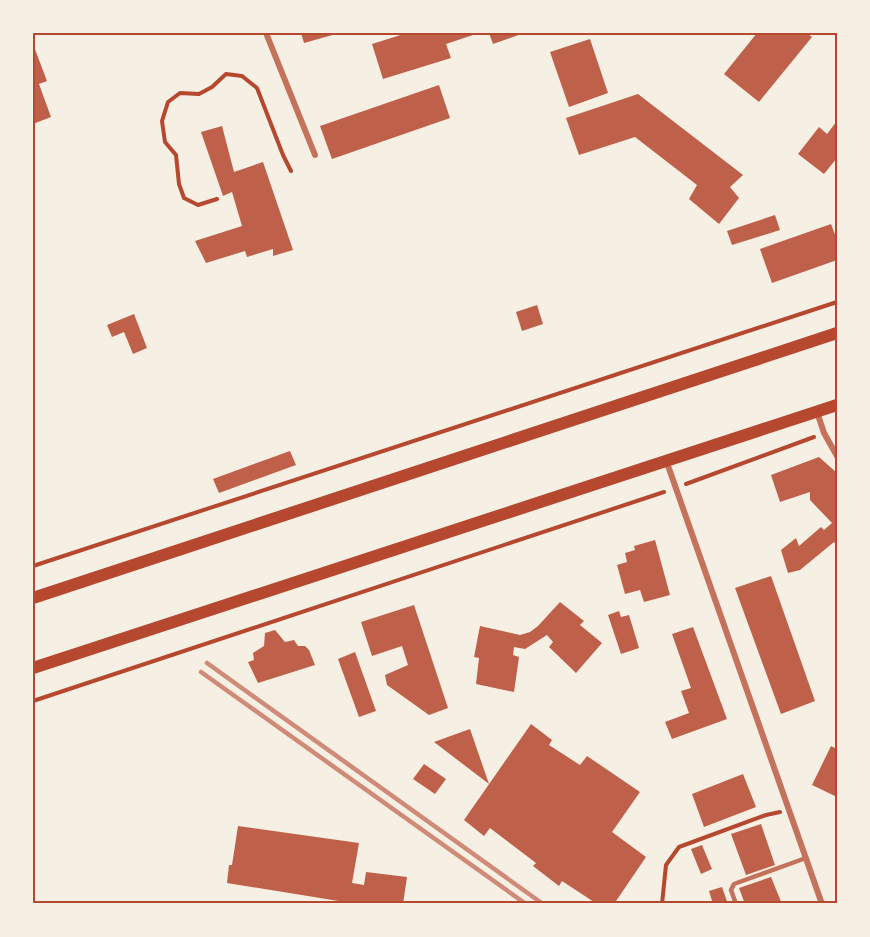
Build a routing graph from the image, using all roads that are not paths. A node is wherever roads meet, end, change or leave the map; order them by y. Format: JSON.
{"nodes":[{"id":1,"x":266,"y":33,"type":"edge"},
{"id":2,"x":315,"y":155,"type":"dead end"},
{"id":3,"x":837,"y":333,"type":"edge"},
{"id":4,"x":837,"y":405,"type":"edge"},
{"id":5,"x":817,"y":412,"type":"junction"},
{"id":6,"x":837,"y":456,"type":"edge"},
{"id":7,"x":666,"y":460,"type":"junction"},
{"id":8,"x":33,"y":598,"type":"edge"},
{"id":9,"x":33,"y":668,"type":"edge"},
{"id":10,"x":806,"y":858,"type":"junction"},
{"id":11,"x":736,"y":904,"type":"edge"},
{"id":12,"x":822,"y":904,"type":"edge"}],
"edges":[{"from":1,"to":2,"type":"street"},
{"from":3,"to":8,"type":"main road"},
{"from":4,"to":5,"type":"main road"},
{"from":5,"to":6,"type":"street"},
{"from":5,"to":7,"type":"main road"},
{"from":7,"to":9,"type":"main road"},
{"from":7,"to":10,"type":"street"},
{"from":10,"to":11,"type":"lane"},
{"from":10,"to":12,"type":"street"}]}
